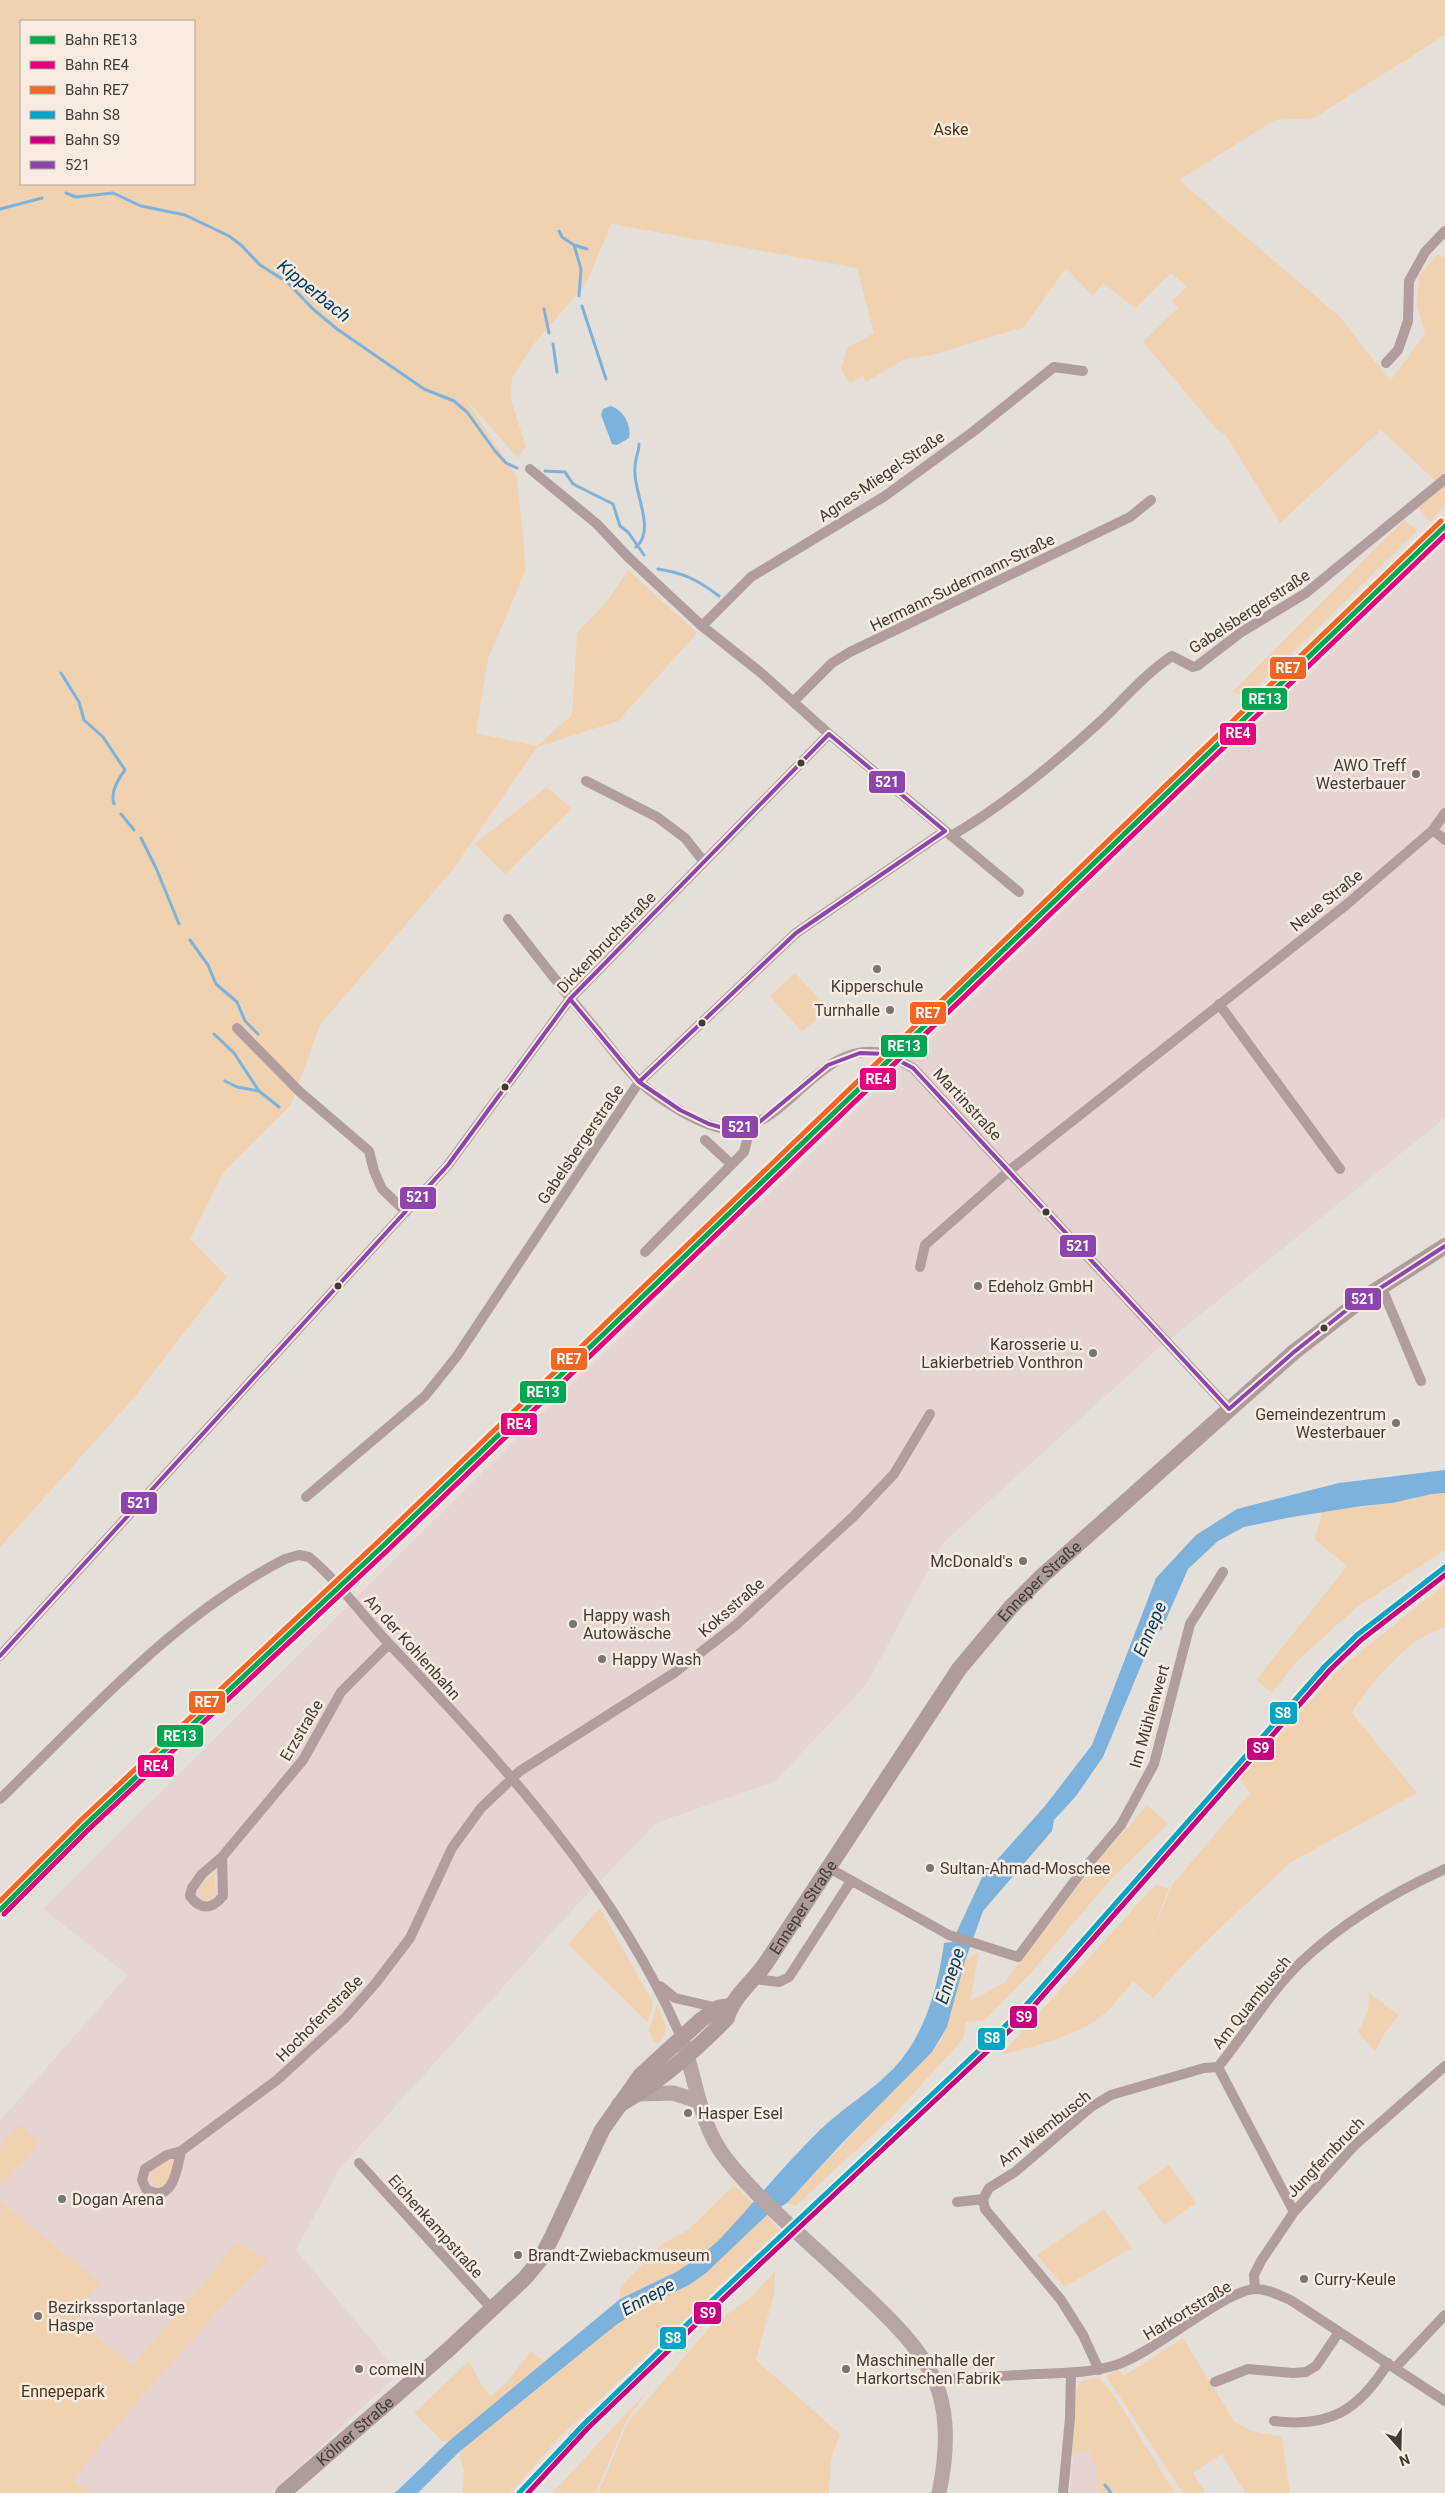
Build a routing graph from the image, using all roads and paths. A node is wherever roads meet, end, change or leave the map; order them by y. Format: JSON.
{"nodes":[{"id":1,"x":1445,"y":231,"type":"edge"},
{"id":2,"x":1386,"y":363,"type":"dead end"},
{"id":3,"x":1083,"y":371,"type":"dead end"},
{"id":4,"x":530,"y":469,"type":"dead end"},
{"id":5,"x":1445,"y":479,"type":"edge"},
{"id":6,"x":1151,"y":500,"type":"dead end"},
{"id":7,"x":702,"y":626,"type":"junction"},
{"id":8,"x":794,"y":701,"type":"junction"},
{"id":9,"x":829,"y":734,"type":"junction"},
{"id":10,"x":586,"y":781,"type":"dead end"},
{"id":11,"x":1445,"y":813,"type":"edge"},
{"id":12,"x":1433,"y":830,"type":"junction"},
{"id":13,"x":948,"y":833,"type":"junction"},
{"id":14,"x":1445,"y":840,"type":"edge"},
{"id":15,"x":704,"y":862,"type":"junction"},
{"id":16,"x":1019,"y":892,"type":"dead end"},
{"id":17,"x":508,"y":919,"type":"dead end"},
{"id":18,"x":570,"y":999,"type":"junction"},
{"id":19,"x":1219,"y":1004,"type":"junction"},
{"id":20,"x":237,"y":1028,"type":"dead end"},
{"id":21,"x":640,"y":1082,"type":"junction"},
{"id":22,"x":743,"y":1128,"type":"junction"},
{"id":23,"x":705,"y":1140,"type":"dead end"},
{"id":24,"x":731,"y":1164,"type":"junction"},
{"id":25,"x":1340,"y":1169,"type":"dead end"},
{"id":26,"x":1010,"y":1170,"type":"junction"},
{"id":27,"x":406,"y":1212,"type":"junction"},
{"id":28,"x":1445,"y":1246,"type":"edge"},
{"id":29,"x":646,"y":1252,"type":"dead end"},
{"id":30,"x":920,"y":1267,"type":"dead end"},
{"id":31,"x":1381,"y":1286,"type":"junction"},
{"id":32,"x":1421,"y":1381,"type":"dead end"},
{"id":33,"x":1230,"y":1409,"type":"junction"},
{"id":34,"x":930,"y":1414,"type":"dead end"},
{"id":35,"x":306,"y":1497,"type":"dead end"},
{"id":36,"x":1223,"y":1572,"type":"dead end"},
{"id":37,"x":389,"y":1644,"type":"junction"},
{"id":38,"x":0,"y":1656,"type":"edge"},
{"id":39,"x":512,"y":1779,"type":"junction"},
{"id":40,"x":0,"y":1799,"type":"edge"},
{"id":41,"x":222,"y":1857,"type":"junction"},
{"id":42,"x":829,"y":1868,"type":"junction"},
{"id":43,"x":1445,"y":1869,"type":"edge"},
{"id":44,"x":851,"y":1881,"type":"junction"},
{"id":45,"x":755,"y":1979,"type":"junction"},
{"id":46,"x":657,"y":1984,"type":"junction"},
{"id":47,"x":724,"y":2007,"type":"junction"},
{"id":48,"x":681,"y":2037,"type":"junction"},
{"id":49,"x":688,"y":2054,"type":"junction"},
{"id":50,"x":1445,"y":2066,"type":"edge"},
{"id":51,"x":1218,"y":2067,"type":"junction"},
{"id":52,"x":638,"y":2094,"type":"junction"},
{"id":53,"x":698,"y":2101,"type":"junction"},
{"id":54,"x":619,"y":2105,"type":"junction"},
{"id":55,"x":181,"y":2151,"type":"junction"},
{"id":56,"x":359,"y":2163,"type":"dead end"},
{"id":57,"x":983,"y":2199,"type":"junction"},
{"id":58,"x":957,"y":2202,"type":"dead end"},
{"id":59,"x":1294,"y":2212,"type":"junction"},
{"id":60,"x":1255,"y":2289,"type":"junction"},
{"id":61,"x":492,"y":2309,"type":"junction"},
{"id":62,"x":1445,"y":2315,"type":"edge"},
{"id":63,"x":1339,"y":2332,"type":"junction"},
{"id":64,"x":1392,"y":2365,"type":"junction"},
{"id":65,"x":1099,"y":2370,"type":"junction"},
{"id":66,"x":1071,"y":2373,"type":"junction"},
{"id":67,"x":933,"y":2380,"type":"junction"},
{"id":68,"x":1215,"y":2382,"type":"dead end"},
{"id":69,"x":1445,"y":2401,"type":"edge"},
{"id":70,"x":1274,"y":2421,"type":"dead end"},
{"id":71,"x":283,"y":2493,"type":"edge"},
{"id":72,"x":939,"y":2493,"type":"edge"},
{"id":73,"x":1063,"y":2493,"type":"edge"}],
"edges":[{"from":1,"to":2,"type":"street"},
{"from":3,"to":7,"type":"street","name":"Agnes-Miegel-Straße"},
{"from":4,"to":7,"type":"street"},
{"from":5,"to":13,"type":"street","name":"Gabelsbergerstraße"},
{"from":6,"to":8,"type":"street","name":"Hermann-Sudermann-Straße"},
{"from":7,"to":8,"type":"street"},
{"from":8,"to":9,"type":"street"},
{"from":9,"to":13,"type":"street"},
{"from":9,"to":15,"type":"street","name":"Dickenbruchstraße"},
{"from":10,"to":15,"type":"street"},
{"from":11,"to":12,"type":"street","name":"Neue Straße"},
{"from":12,"to":14,"type":"street"},
{"from":12,"to":19,"type":"street","name":"Neue Straße"},
{"from":13,"to":16,"type":"street"},
{"from":13,"to":21,"type":"street","name":"Gabelsbergerstraße"},
{"from":15,"to":18,"type":"street","name":"Dickenbruchstraße"},
{"from":17,"to":18,"type":"street","name":"Martinstraße"},
{"from":18,"to":21,"type":"street","name":"Martinstraße"},
{"from":18,"to":27,"type":"street","name":"Dickenbruchstraße"},
{"from":19,"to":25,"type":"street"},
{"from":19,"to":26,"type":"street","name":"Neue Straße"},
{"from":20,"to":27,"type":"street"},
{"from":21,"to":22,"type":"street","name":"Martinstraße"},
{"from":21,"to":35,"type":"street","name":"Gabelsbergerstraße"},
{"from":22,"to":24,"type":"street"},
{"from":22,"to":26,"type":"street","name":"Martinstraße"},
{"from":23,"to":24,"type":"street"},
{"from":24,"to":29,"type":"street"},
{"from":26,"to":30,"type":"street"},
{"from":26,"to":33,"type":"street","name":"Martinstraße"},
{"from":27,"to":38,"type":"street","name":"Dickenbruchstraße"},
{"from":28,"to":31,"type":"main road","name":"Enneper Straße"},
{"from":31,"to":32,"type":"street"},
{"from":31,"to":33,"type":"main road","name":"Enneper Straße"},
{"from":33,"to":42,"type":"main road","name":"Enneper Straße"},
{"from":34,"to":39,"type":"street","name":"Koksstraße"},
{"from":36,"to":44,"type":"street","name":"Im Mühlenwert"},
{"from":37,"to":39,"type":"street","name":"An der Kohlenbahn"},
{"from":37,"to":40,"type":"street","name":"An der Kohlenbahn"},
{"from":37,"to":41,"type":"street","name":"Erzstraße"},
{"from":39,"to":46,"type":"street","name":"An der Kohlenbahn"},
{"from":39,"to":55,"type":"street","name":"Hochofenstraße"},
{"from":41,"to":41,"type":"street","name":"Erzstraße"},
{"from":42,"to":44,"type":"street","name":"Im Mühlenwert"},
{"from":42,"to":45,"type":"main road","name":"Enneper Straße"},
{"from":43,"to":51,"type":"street","name":"Am Quambusch"},
{"from":44,"to":45,"type":"street"},
{"from":45,"to":47,"type":"main road","name":"Enneper Straße"},
{"from":46,"to":47,"type":"street","name":"An der Kohlenbahn"},
{"from":46,"to":48,"type":"street","name":"An der Kohlenbahn"},
{"from":47,"to":48,"type":"main road","name":"Enneper Straße"},
{"from":47,"to":49,"type":"main road","name":"Enneper Straße"},
{"from":48,"to":49,"type":"main road"},
{"from":48,"to":54,"type":"main road","name":"Enneper Straße"},
{"from":49,"to":52,"type":"main road","name":"Enneper Straße"},
{"from":49,"to":53,"type":"main road"},
{"from":50,"to":59,"type":"street","name":"Jungfernbruch"},
{"from":51,"to":57,"type":"street","name":"Am Wiembusch"},
{"from":51,"to":59,"type":"street","name":"Am Quambusch"},
{"from":52,"to":53,"type":"main road"},
{"from":52,"to":54,"type":"main road","name":"Enneper Straße"},
{"from":53,"to":67,"type":"main road"},
{"from":54,"to":61,"type":"main road","name":"Enneper Straße"},
{"from":55,"to":55,"type":"street","name":"Hochofenstraße"},
{"from":56,"to":61,"type":"street","name":"Eichenkampstraße"},
{"from":57,"to":58,"type":"street"},
{"from":57,"to":65,"type":"street"},
{"from":59,"to":60,"type":"street","name":"Jungfernbruch"},
{"from":60,"to":63,"type":"street","name":"Harkortstraße"},
{"from":60,"to":65,"type":"street","name":"Harkortstraße"},
{"from":61,"to":71,"type":"main road","name":"Kölner Straße"},
{"from":62,"to":64,"type":"street"},
{"from":63,"to":64,"type":"street","name":"Harkortstraße"},
{"from":63,"to":68,"type":"street"},
{"from":64,"to":69,"type":"street","name":"Harkortstraße"},
{"from":64,"to":70,"type":"street"},
{"from":65,"to":66,"type":"street","name":"Harkortstraße"},
{"from":66,"to":67,"type":"street","name":"Harkortstraße"},
{"from":66,"to":73,"type":"street"},
{"from":67,"to":72,"type":"main road"}]}
